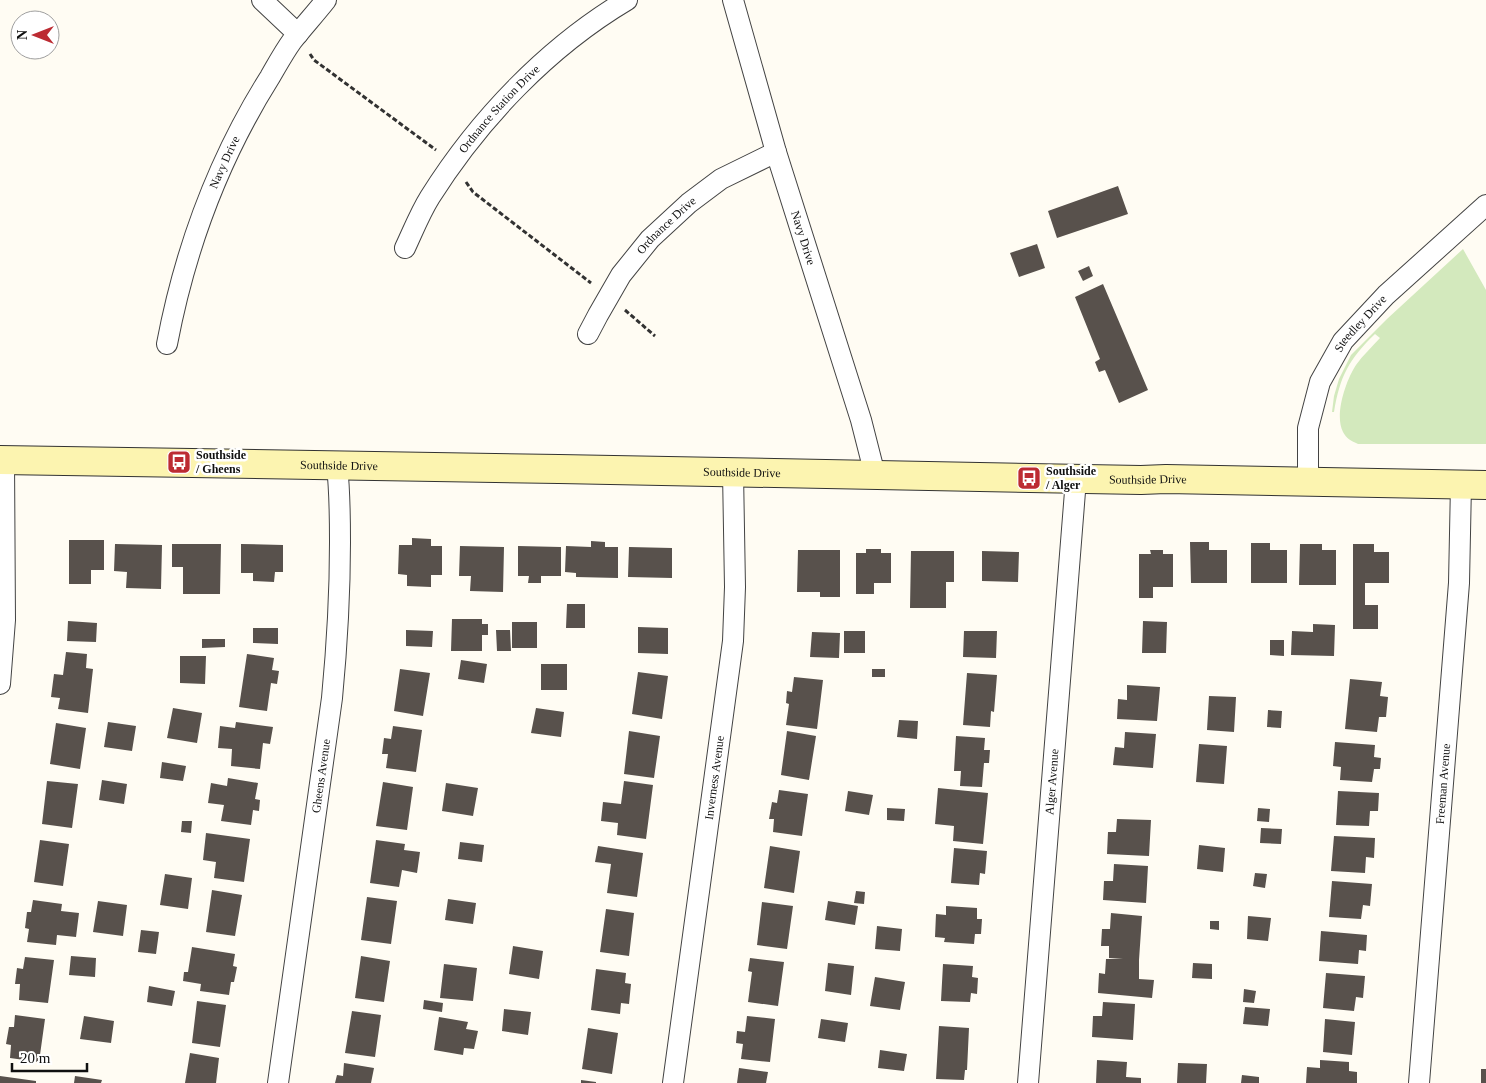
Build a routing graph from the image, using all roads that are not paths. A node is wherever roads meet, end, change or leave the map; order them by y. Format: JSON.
{"nodes":[{"id":1,"x":262,"y":0,"type":"edge"},
{"id":2,"x":326,"y":0,"type":"edge"},
{"id":3,"x":627,"y":0,"type":"edge"},
{"id":4,"x":733,"y":0,"type":"edge"},
{"id":5,"x":298,"y":34,"type":"junction"},
{"id":6,"x":776,"y":152,"type":"junction"},
{"id":7,"x":1486,"y":205,"type":"edge"},
{"id":8,"x":405,"y":248,"type":"dead end"},
{"id":9,"x":588,"y":334,"type":"dead end"},
{"id":10,"x":167,"y":344,"type":"dead end"},
{"id":11,"x":2,"y":460,"type":"edge"},
{"id":12,"x":338,"y":466,"type":"junction"},
{"id":13,"x":733,"y":472,"type":"junction"},
{"id":14,"x":875,"y":475,"type":"junction"},
{"id":15,"x":1076,"y":479,"type":"junction"},
{"id":16,"x":1308,"y":481,"type":"junction"},
{"id":17,"x":1474,"y":484,"type":"edge"},
{"id":18,"x":0,"y":684,"type":"edge"},
{"id":19,"x":278,"y":1083,"type":"edge"},
{"id":20,"x":673,"y":1083,"type":"edge"},
{"id":21,"x":1028,"y":1083,"type":"edge"},
{"id":22,"x":1419,"y":1083,"type":"edge"}],
"edges":[{"from":1,"to":5,"type":"street"},
{"from":2,"to":5,"type":"street","name":"Navy Drive"},
{"from":3,"to":8,"type":"street","name":"Ordnance Station Drive"},
{"from":4,"to":6,"type":"street","name":"Navy Drive"},
{"from":5,"to":10,"type":"street","name":"Navy Drive"},
{"from":6,"to":9,"type":"street","name":"Ordnance Drive"},
{"from":6,"to":14,"type":"street","name":"Navy Drive"},
{"from":7,"to":16,"type":"street","name":"Steedley Drive"},
{"from":11,"to":12,"type":"main road","name":"Southside Drive"},
{"from":11,"to":18,"type":"street"},
{"from":12,"to":13,"type":"main road","name":"Southside Drive"},
{"from":12,"to":19,"type":"street","name":"Gheens Avenue"},
{"from":13,"to":14,"type":"main road","name":"Southside Drive"},
{"from":13,"to":20,"type":"street","name":"Inverness Avenue"},
{"from":14,"to":15,"type":"main road","name":"Southside Drive"},
{"from":15,"to":16,"type":"main road","name":"Southside Drive"},
{"from":15,"to":21,"type":"street","name":"Alger Avenue"},
{"from":16,"to":17,"type":"main road","name":"Southside Drive"},
{"from":17,"to":22,"type":"street","name":"Freeman Avenue"}]}
